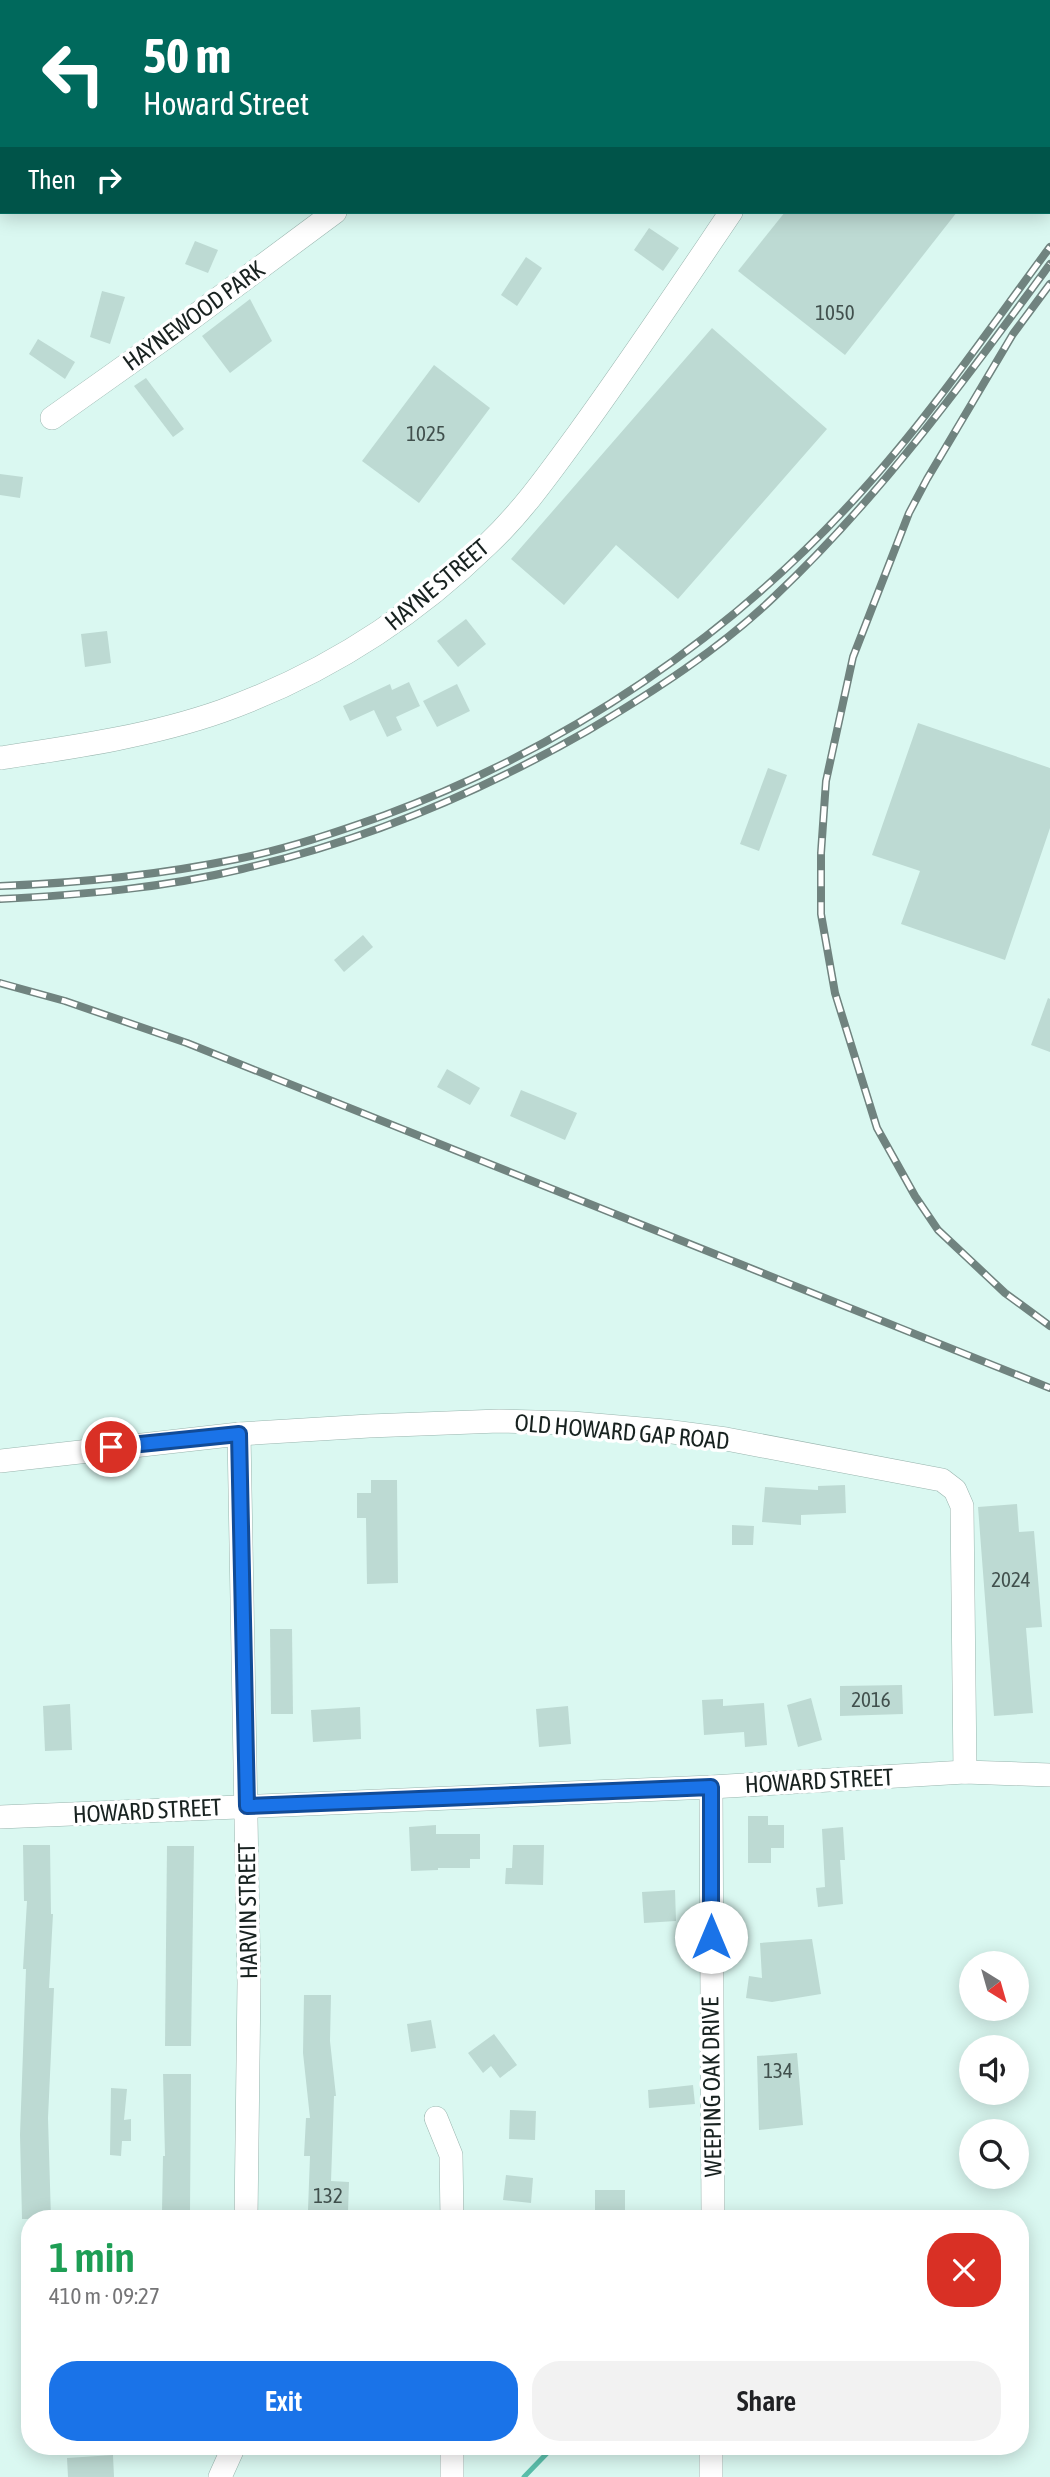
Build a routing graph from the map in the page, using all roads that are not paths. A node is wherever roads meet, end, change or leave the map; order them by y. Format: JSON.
{"nodes":[{"id":1,"x":332,"y":214,"type":"edge"},
{"id":2,"x":730,"y":214,"type":"edge"},
{"id":3,"x":52,"y":418,"type":"dead end"},
{"id":4,"x":0,"y":758,"type":"edge"},
{"id":5,"x":239,"y":1434,"type":"junction"},
{"id":6,"x":0,"y":1461,"type":"edge"},
{"id":7,"x":965,"y":1772,"type":"junction"},
{"id":8,"x":1050,"y":1775,"type":"edge"},
{"id":9,"x":711,"y":1787,"type":"junction"},
{"id":10,"x":247,"y":1806,"type":"junction"},
{"id":11,"x":0,"y":1817,"type":"edge"},
{"id":12,"x":436,"y":2118,"type":"dead end"},
{"id":13,"x":246,"y":2210,"type":"edge"},
{"id":14,"x":452,"y":2210,"type":"edge"},
{"id":15,"x":713,"y":2210,"type":"edge"},
{"id":16,"x":230,"y":2455,"type":"edge"},
{"id":17,"x":452,"y":2455,"type":"edge"},
{"id":18,"x":711,"y":2455,"type":"edge"},
{"id":19,"x":220,"y":2477,"type":"edge"},
{"id":20,"x":452,"y":2477,"type":"edge"},
{"id":21,"x":711,"y":2477,"type":"edge"}],
"edges":[{"from":1,"to":3,"type":"street","name":"HAYNEWOOD PARK"},
{"from":2,"to":4,"type":"street","name":"HAYNE STREET"},
{"from":5,"to":6,"type":"street","name":"OLD HOWARD GAP ROAD"},
{"from":5,"to":7,"type":"street","name":"OLD HOWARD GAP ROAD"},
{"from":5,"to":10,"type":"street","name":"HARVIN STREET"},
{"from":7,"to":8,"type":"street","name":"HOWARD STREET"},
{"from":7,"to":9,"type":"street","name":"HOWARD STREET"},
{"from":9,"to":10,"type":"street","name":"HOWARD STREET"},
{"from":9,"to":15,"type":"street","name":"WEEPING OAK DRIVE"},
{"from":10,"to":11,"type":"street","name":"HOWARD STREET"},
{"from":10,"to":13,"type":"street","name":"HARVIN STREET"},
{"from":12,"to":14,"type":"street"},
{"from":16,"to":19,"type":"street"},
{"from":17,"to":20,"type":"street"},
{"from":18,"to":21,"type":"street"}]}
